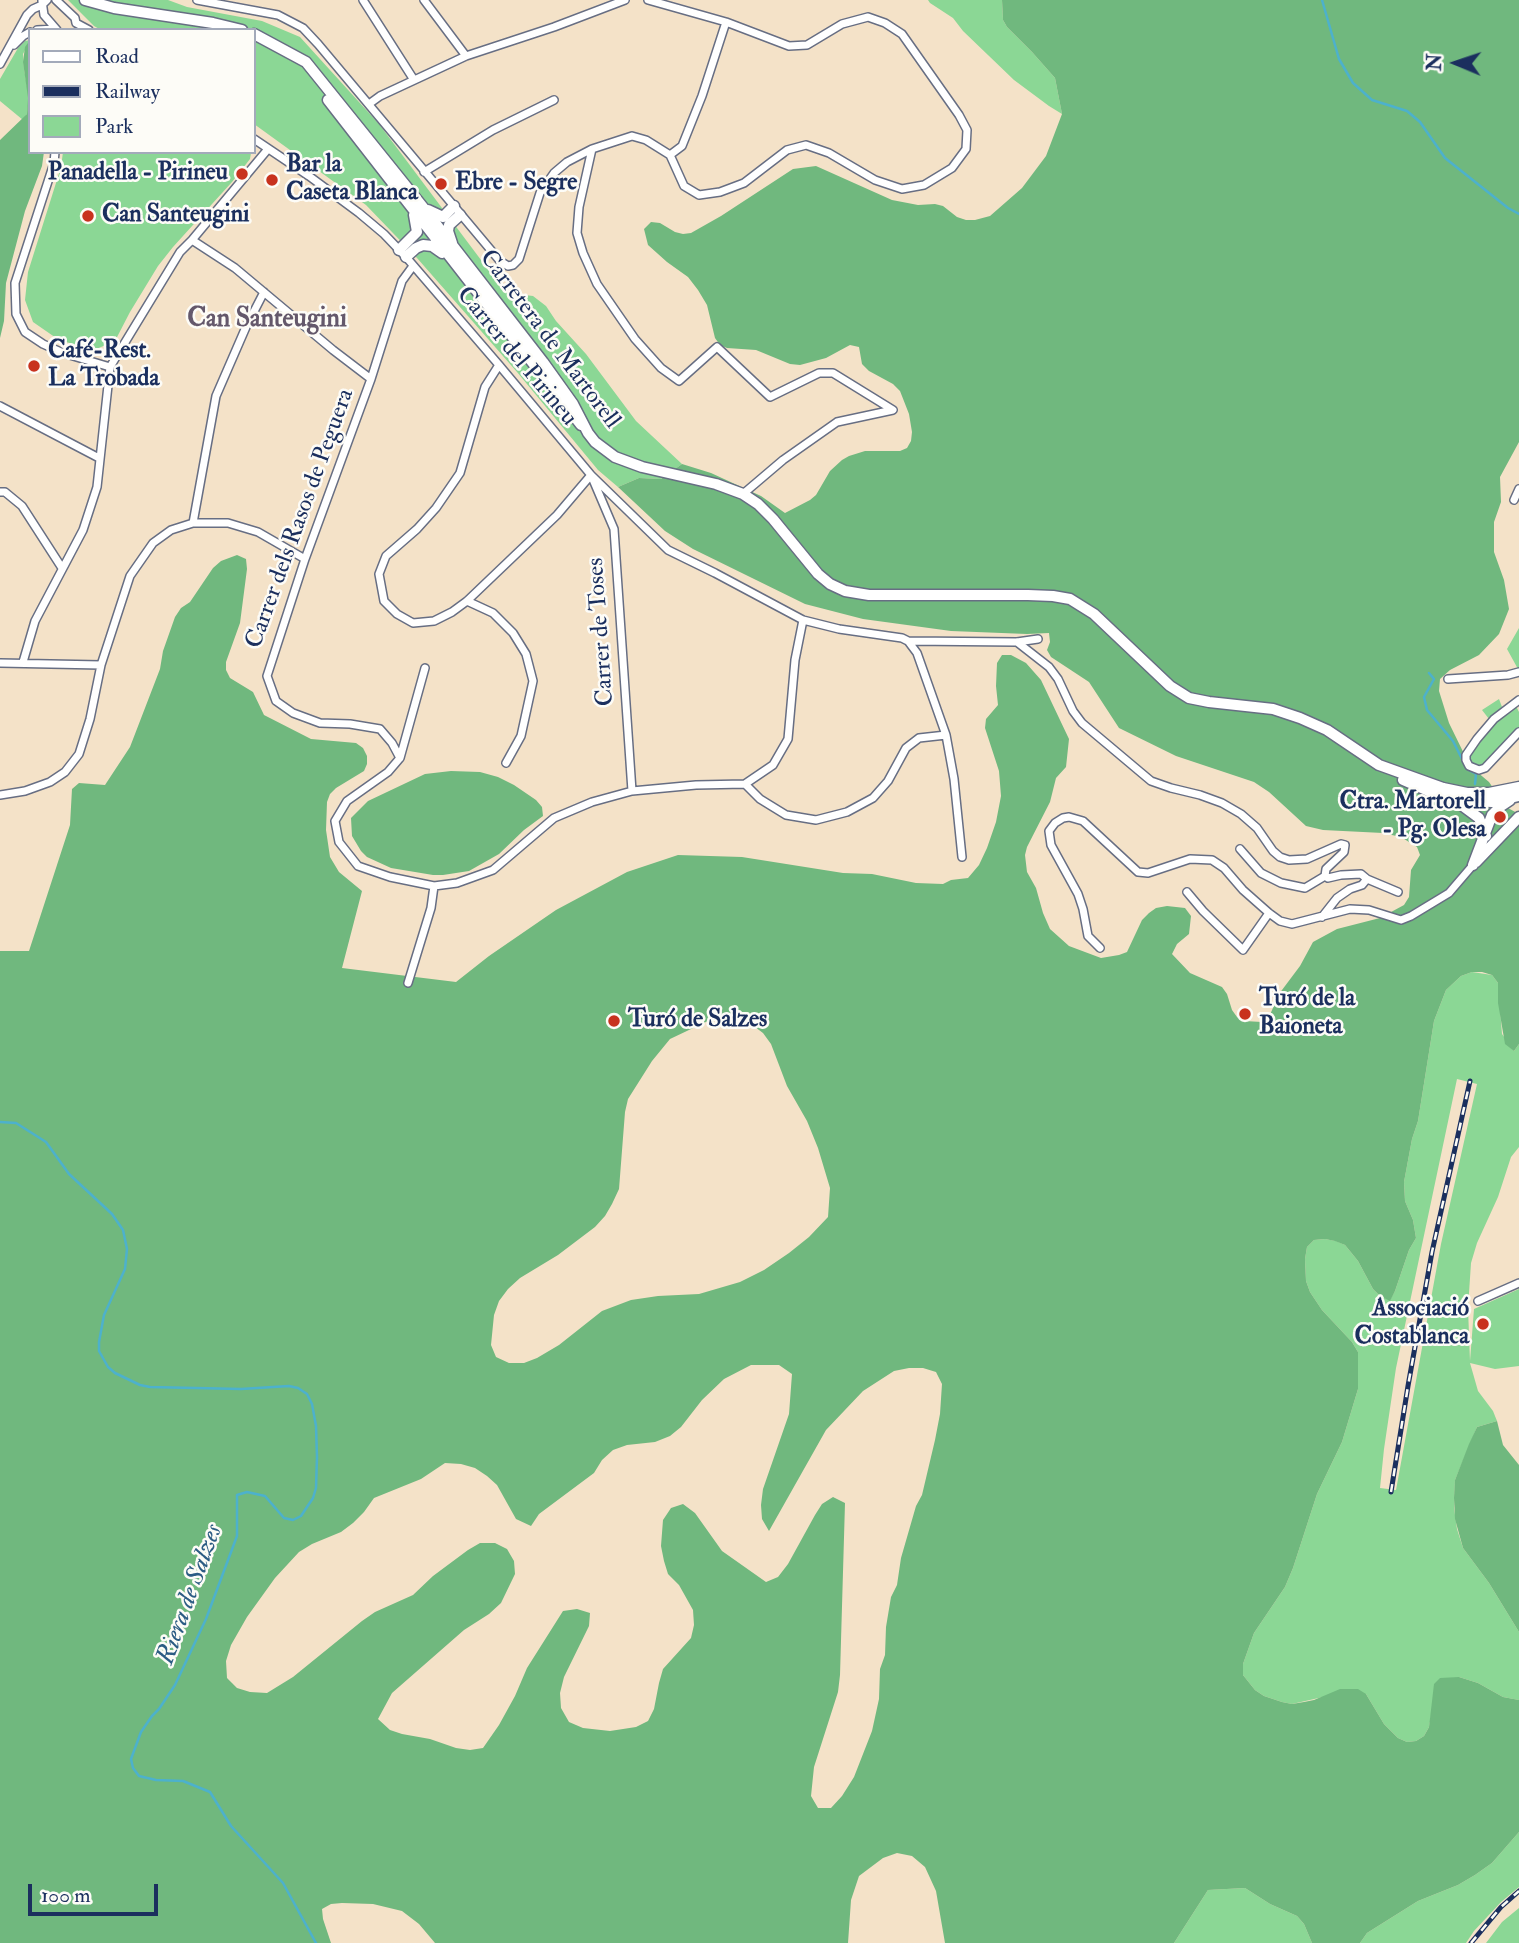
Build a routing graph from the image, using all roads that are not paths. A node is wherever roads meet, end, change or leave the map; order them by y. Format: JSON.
{"nodes":[{"id":1,"x":56,"y":0,"type":"edge"},
{"id":2,"x":85,"y":0,"type":"edge"},
{"id":3,"x":197,"y":0,"type":"edge"},
{"id":4,"x":363,"y":0,"type":"edge"},
{"id":5,"x":424,"y":0,"type":"edge"},
{"id":6,"x":625,"y":0,"type":"edge"},
{"id":7,"x":648,"y":0,"type":"edge"},
{"id":8,"x":209,"y":1,"type":"edge"},
{"id":9,"x":44,"y":2,"type":"edge"},
{"id":10,"x":726,"y":22,"type":"junction"},
{"id":11,"x":75,"y":27,"type":"edge"},
{"id":12,"x":55,"y":28,"type":"edge"},
{"id":13,"x":234,"y":28,"type":"edge"},
{"id":14,"x":28,"y":33,"type":"edge"},
{"id":15,"x":256,"y":35,"type":"edge"},
{"id":16,"x":8,"y":50,"type":"junction"},
{"id":17,"x":290,"y":53,"type":"junction"},
{"id":18,"x":466,"y":56,"type":"junction"},
{"id":19,"x":0,"y":64,"type":"edge"},
{"id":20,"x":414,"y":80,"type":"junction"},
{"id":21,"x":554,"y":100,"type":"dead end"},
{"id":22,"x":369,"y":104,"type":"junction"},
{"id":23,"x":256,"y":140,"type":"edge"},
{"id":24,"x":268,"y":149,"type":"junction"},
{"id":25,"x":592,"y":149,"type":"junction"},
{"id":26,"x":55,"y":154,"type":"edge"},
{"id":27,"x":670,"y":155,"type":"junction"},
{"id":28,"x":425,"y":172,"type":"junction"},
{"id":29,"x":397,"y":188,"type":"junction"},
{"id":30,"x":410,"y":205,"type":"junction"},
{"id":31,"x":422,"y":206,"type":"junction"},
{"id":32,"x":457,"y":210,"type":"junction"},
{"id":33,"x":446,"y":221,"type":"junction"},
{"id":34,"x":437,"y":227,"type":"junction"},
{"id":35,"x":192,"y":240,"type":"junction"},
{"id":36,"x":453,"y":254,"type":"junction"},
{"id":37,"x":406,"y":258,"type":"junction"},
{"id":38,"x":264,"y":292,"type":"junction"},
{"id":39,"x":499,"y":365,"type":"junction"},
{"id":40,"x":110,"y":367,"type":"junction"},
{"id":41,"x":371,"y":379,"type":"junction"},
{"id":42,"x":0,"y":405,"type":"edge"},
{"id":43,"x":99,"y":458,"type":"junction"},
{"id":44,"x":591,"y":475,"type":"junction"},
{"id":45,"x":1519,"y":489,"type":"edge"},
{"id":46,"x":0,"y":492,"type":"edge"},
{"id":47,"x":743,"y":495,"type":"junction"},
{"id":48,"x":1514,"y":500,"type":"dead end"},
{"id":49,"x":193,"y":523,"type":"junction"},
{"id":50,"x":304,"y":559,"type":"junction"},
{"id":51,"x":62,"y":568,"type":"junction"},
{"id":52,"x":467,"y":601,"type":"junction"},
{"id":53,"x":803,"y":620,"type":"junction"},
{"id":54,"x":1038,"y":639,"type":"dead end"},
{"id":55,"x":908,"y":641,"type":"junction"},
{"id":56,"x":1017,"y":642,"type":"junction"},
{"id":57,"x":23,"y":662,"type":"junction"},
{"id":58,"x":0,"y":663,"type":"edge"},
{"id":59,"x":101,"y":664,"type":"junction"},
{"id":60,"x":425,"y":668,"type":"dead end"},
{"id":61,"x":1519,"y":672,"type":"edge"},
{"id":62,"x":1448,"y":679,"type":"dead end"},
{"id":63,"x":1519,"y":700,"type":"edge"},
{"id":64,"x":1519,"y":732,"type":"edge"},
{"id":65,"x":946,"y":735,"type":"junction"},
{"id":66,"x":400,"y":758,"type":"junction"},
{"id":67,"x":506,"y":763,"type":"dead end"},
{"id":68,"x":1379,"y":765,"type":"junction"},
{"id":69,"x":745,"y":784,"type":"junction"},
{"id":70,"x":1519,"y":787,"type":"edge"},
{"id":71,"x":632,"y":791,"type":"junction"},
{"id":72,"x":1467,"y":793,"type":"junction"},
{"id":73,"x":0,"y":795,"type":"edge"},
{"id":74,"x":1512,"y":795,"type":"edge"},
{"id":75,"x":1453,"y":799,"type":"junction"},
{"id":76,"x":1485,"y":802,"type":"junction"},
{"id":77,"x":1492,"y":815,"type":"junction"},
{"id":78,"x":1519,"y":817,"type":"edge"},
{"id":79,"x":1479,"y":818,"type":"junction"},
{"id":80,"x":1485,"y":835,"type":"junction"},
{"id":81,"x":1495,"y":842,"type":"junction"},
{"id":82,"x":1240,"y":849,"type":"dead end"},
{"id":83,"x":962,"y":857,"type":"dead end"},
{"id":84,"x":1473,"y":865,"type":"junction"},
{"id":85,"x":1325,"y":876,"type":"junction"},
{"id":86,"x":1367,"y":879,"type":"junction"},
{"id":87,"x":434,"y":886,"type":"junction"},
{"id":88,"x":1187,"y":892,"type":"dead end"},
{"id":89,"x":1398,"y":892,"type":"dead end"},
{"id":90,"x":1269,"y":913,"type":"junction"},
{"id":91,"x":1321,"y":918,"type":"junction"},
{"id":92,"x":1100,"y":948,"type":"dead end"},
{"id":93,"x":408,"y":983,"type":"dead end"},
{"id":94,"x":1519,"y":1283,"type":"edge"},
{"id":95,"x":1478,"y":1301,"type":"dead end"}],
"edges":[{"from":1,"to":11,"type":"street"},
{"from":2,"to":13,"type":"main road"},
{"from":3,"to":8,"type":"street"},
{"from":4,"to":20,"type":"street"},
{"from":5,"to":18,"type":"street"},
{"from":6,"to":18,"type":"street"},
{"from":7,"to":10,"type":"street"},
{"from":8,"to":22,"type":"street"},
{"from":9,"to":12,"type":"street"},
{"from":9,"to":16,"type":"street"},
{"from":10,"to":27,"type":"street"},
{"from":10,"to":27,"type":"street"},
{"from":14,"to":16,"type":"street"},
{"from":15,"to":17,"type":"main road","name":"Carretera de Martorell"},
{"from":16,"to":19,"type":"street"},
{"from":17,"to":29,"type":"main road"},
{"from":17,"to":31,"type":"main road","name":"Carretera de Martorell"},
{"from":18,"to":20,"type":"street"},
{"from":20,"to":22,"type":"street"},
{"from":21,"to":28,"type":"street"},
{"from":22,"to":28,"type":"street"},
{"from":23,"to":24,"type":"street","name":"Carrer del Pirineu"},
{"from":24,"to":35,"type":"street"},
{"from":24,"to":37,"type":"street","name":"Carrer del Pirineu"},
{"from":25,"to":27,"type":"street"},
{"from":25,"to":32,"type":"street"},
{"from":25,"to":47,"type":"street"},
{"from":26,"to":40,"type":"street"},
{"from":28,"to":32,"type":"street"},
{"from":29,"to":30,"type":"main road"},
{"from":29,"to":34,"type":"main road"},
{"from":30,"to":36,"type":"main road"},
{"from":30,"to":37,"type":"main road"},
{"from":31,"to":33,"type":"main road"},
{"from":31,"to":34,"type":"main road","name":"Carretera de Martorell"},
{"from":32,"to":33,"type":"main road"},
{"from":33,"to":34,"type":"main road"},
{"from":33,"to":36,"type":"main road"},
{"from":34,"to":36,"type":"main road","name":"Carretera de Martorell"},
{"from":35,"to":38,"type":"street"},
{"from":35,"to":40,"type":"street"},
{"from":36,"to":37,"type":"main road"},
{"from":36,"to":47,"type":"main road","name":"Carretera de Martorell"},
{"from":37,"to":39,"type":"street","name":"Carrer del Pirineu"},
{"from":37,"to":41,"type":"street","name":"Carrer dels Rasos de Peguera"},
{"from":38,"to":41,"type":"street"},
{"from":38,"to":49,"type":"street"},
{"from":39,"to":44,"type":"street","name":"Carrer del Pirineu"},
{"from":39,"to":52,"type":"street"},
{"from":40,"to":43,"type":"street"},
{"from":41,"to":50,"type":"street","name":"Carrer dels Rasos de Peguera"},
{"from":42,"to":43,"type":"street"},
{"from":43,"to":51,"type":"street"},
{"from":44,"to":52,"type":"street"},
{"from":44,"to":53,"type":"street","name":"Carrer del Pirineu"},
{"from":44,"to":71,"type":"street","name":"Carrer de Toses"},
{"from":45,"to":48,"type":"street"},
{"from":46,"to":51,"type":"street"},
{"from":47,"to":68,"type":"main road","name":"Carretera de Martorell"},
{"from":49,"to":50,"type":"street"},
{"from":49,"to":59,"type":"street"},
{"from":50,"to":66,"type":"street","name":"Carrer dels Rasos de Peguera"},
{"from":51,"to":57,"type":"street"},
{"from":52,"to":67,"type":"street"},
{"from":53,"to":55,"type":"street","name":"Carrer del Pirineu"},
{"from":53,"to":69,"type":"street"},
{"from":54,"to":56,"type":"street","name":"Carrer del Pirineu"},
{"from":55,"to":56,"type":"street","name":"Carrer del Pirineu"},
{"from":55,"to":65,"type":"street"},
{"from":56,"to":85,"type":"street"},
{"from":57,"to":58,"type":"street"},
{"from":57,"to":59,"type":"street"},
{"from":59,"to":73,"type":"street"},
{"from":60,"to":66,"type":"street"},
{"from":61,"to":62,"type":"street"},
{"from":63,"to":64,"type":"street"},
{"from":65,"to":69,"type":"street"},
{"from":65,"to":83,"type":"street"},
{"from":66,"to":87,"type":"street"},
{"from":68,"to":72,"type":"main road","name":"Carretera de Martorell"},
{"from":68,"to":75,"type":"main road"},
{"from":69,"to":71,"type":"street"},
{"from":70,"to":74,"type":"main road","name":"Carretera de Martorell"},
{"from":71,"to":87,"type":"street"},
{"from":72,"to":74,"type":"main road","name":"Carretera de Martorell"},
{"from":72,"to":76,"type":"main road"},
{"from":74,"to":76,"type":"main road"},
{"from":74,"to":77,"type":"main road"},
{"from":75,"to":76,"type":"main road"},
{"from":75,"to":79,"type":"main road"},
{"from":76,"to":77,"type":"main road"},
{"from":76,"to":79,"type":"main road"},
{"from":77,"to":80,"type":"main road"},
{"from":78,"to":81,"type":"main road"},
{"from":79,"to":80,"type":"main road"},
{"from":80,"to":81,"type":"main road"},
{"from":80,"to":84,"type":"main road"},
{"from":81,"to":84,"type":"main road"},
{"from":82,"to":85,"type":"street"},
{"from":84,"to":91,"type":"street"},
{"from":85,"to":86,"type":"street"},
{"from":86,"to":89,"type":"street"},
{"from":86,"to":91,"type":"street"},
{"from":87,"to":93,"type":"street"},
{"from":88,"to":90,"type":"street"},
{"from":90,"to":91,"type":"street"},
{"from":90,"to":92,"type":"street"},
{"from":94,"to":95,"type":"street"}]}
